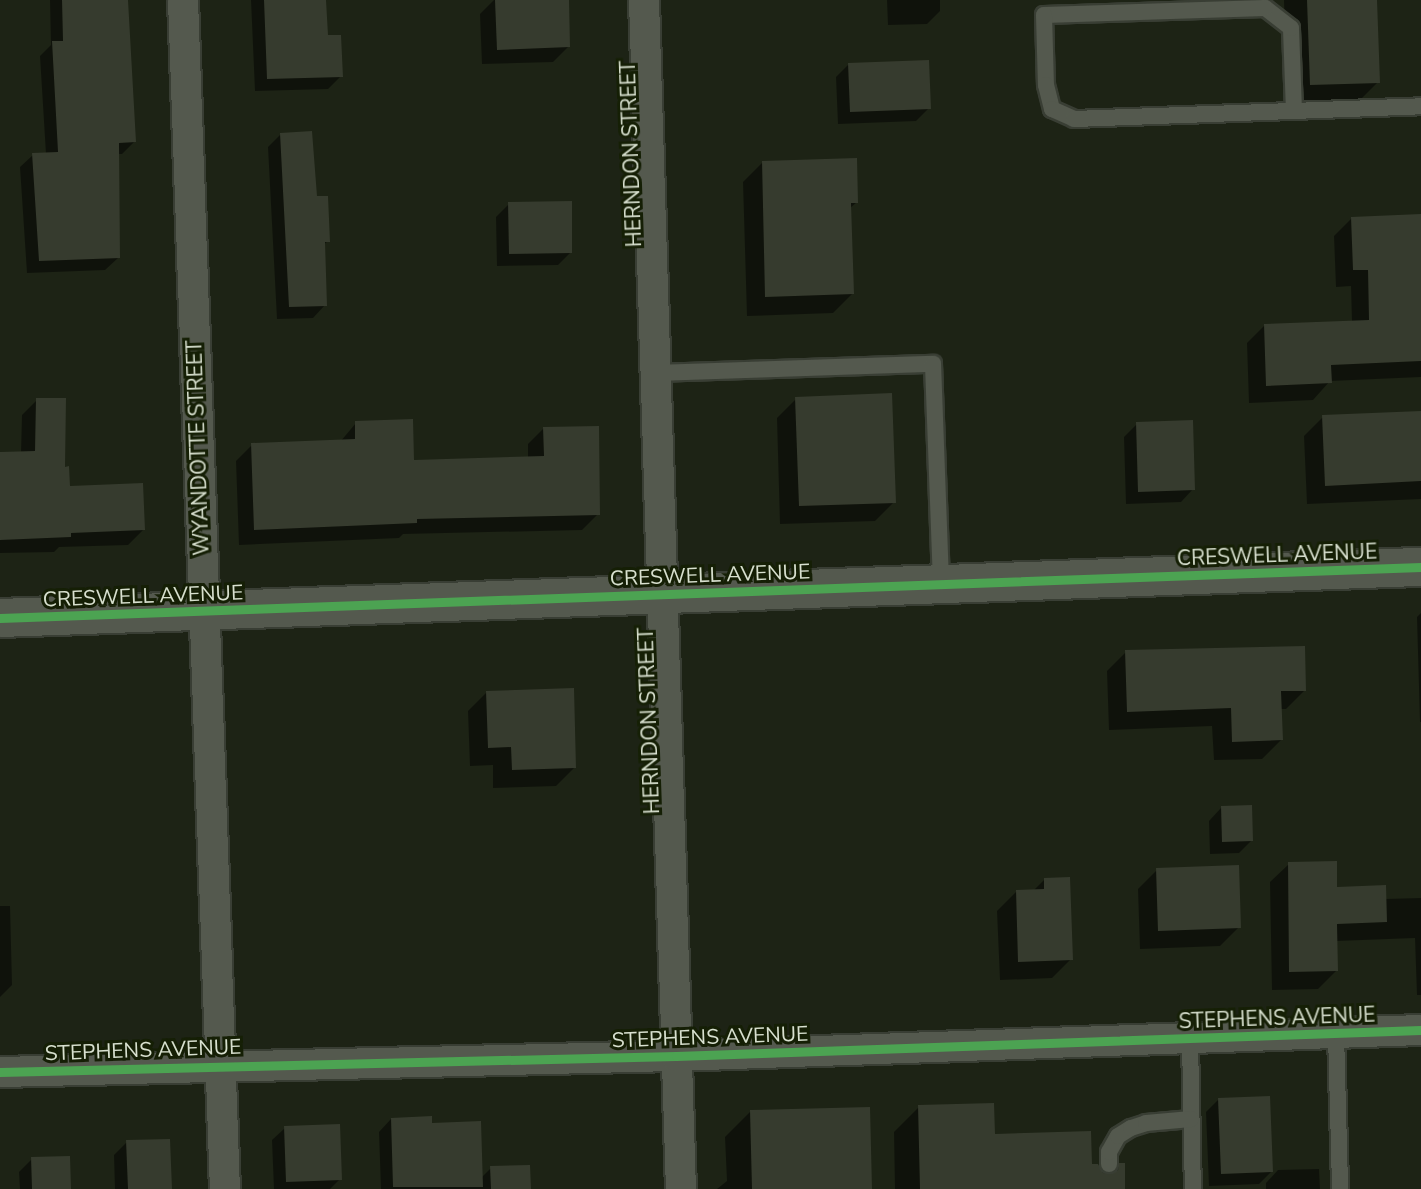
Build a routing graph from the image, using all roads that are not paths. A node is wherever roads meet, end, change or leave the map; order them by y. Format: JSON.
{"nodes":[{"id":1,"x":183,"y":0,"type":"edge"},
{"id":2,"x":644,"y":0,"type":"edge"},
{"id":3,"x":1421,"y":106,"type":"edge"},
{"id":4,"x":1294,"y":111,"type":"junction"},
{"id":5,"x":656,"y":373,"type":"junction"},
{"id":6,"x":1421,"y":567,"type":"edge"},
{"id":7,"x":941,"y":584,"type":"junction"},
{"id":8,"x":663,"y":595,"type":"junction"},
{"id":9,"x":205,"y":611,"type":"junction"},
{"id":10,"x":0,"y":618,"type":"edge"},
{"id":11,"x":1421,"y":1030,"type":"edge"},
{"id":12,"x":1336,"y":1033,"type":"junction"},
{"id":13,"x":1189,"y":1039,"type":"junction"},
{"id":14,"x":676,"y":1056,"type":"junction"},
{"id":15,"x":221,"y":1065,"type":"junction"},
{"id":16,"x":0,"y":1072,"type":"edge"},
{"id":17,"x":1191,"y":1119,"type":"junction"},
{"id":18,"x":1108,"y":1164,"type":"dead end"},
{"id":19,"x":225,"y":1189,"type":"edge"},
{"id":20,"x":681,"y":1189,"type":"edge"},
{"id":21,"x":1193,"y":1189,"type":"edge"},
{"id":22,"x":1340,"y":1189,"type":"edge"}],
"edges":[{"from":1,"to":9,"type":"street","name":"WYANDOTTE STREET"},
{"from":2,"to":5,"type":"street","name":"HERNDON STREET"},
{"from":3,"to":4,"type":"lane"},
{"from":4,"to":4,"type":"lane"},
{"from":5,"to":7,"type":"lane"},
{"from":5,"to":8,"type":"street","name":"HERNDON STREET"},
{"from":6,"to":7,"type":"street","name":"CRESWELL AVENUE"},
{"from":7,"to":8,"type":"street","name":"CRESWELL AVENUE"},
{"from":8,"to":9,"type":"street","name":"CRESWELL AVENUE"},
{"from":8,"to":14,"type":"street","name":"HERNDON STREET"},
{"from":9,"to":10,"type":"street","name":"CRESWELL AVENUE"},
{"from":9,"to":15,"type":"street","name":"WYANDOTTE STREET"},
{"from":11,"to":12,"type":"street","name":"STEPHENS AVENUE"},
{"from":12,"to":13,"type":"street","name":"STEPHENS AVENUE"},
{"from":12,"to":22,"type":"lane"},
{"from":13,"to":14,"type":"street","name":"STEPHENS AVENUE"},
{"from":13,"to":17,"type":"lane"},
{"from":14,"to":15,"type":"street","name":"STEPHENS AVENUE"},
{"from":14,"to":20,"type":"street","name":"HERNDON STREET"},
{"from":15,"to":16,"type":"street","name":"STEPHENS AVENUE"},
{"from":15,"to":19,"type":"street","name":"WYANDOTTE STREET"},
{"from":17,"to":18,"type":"lane"},
{"from":17,"to":21,"type":"lane"}]}
